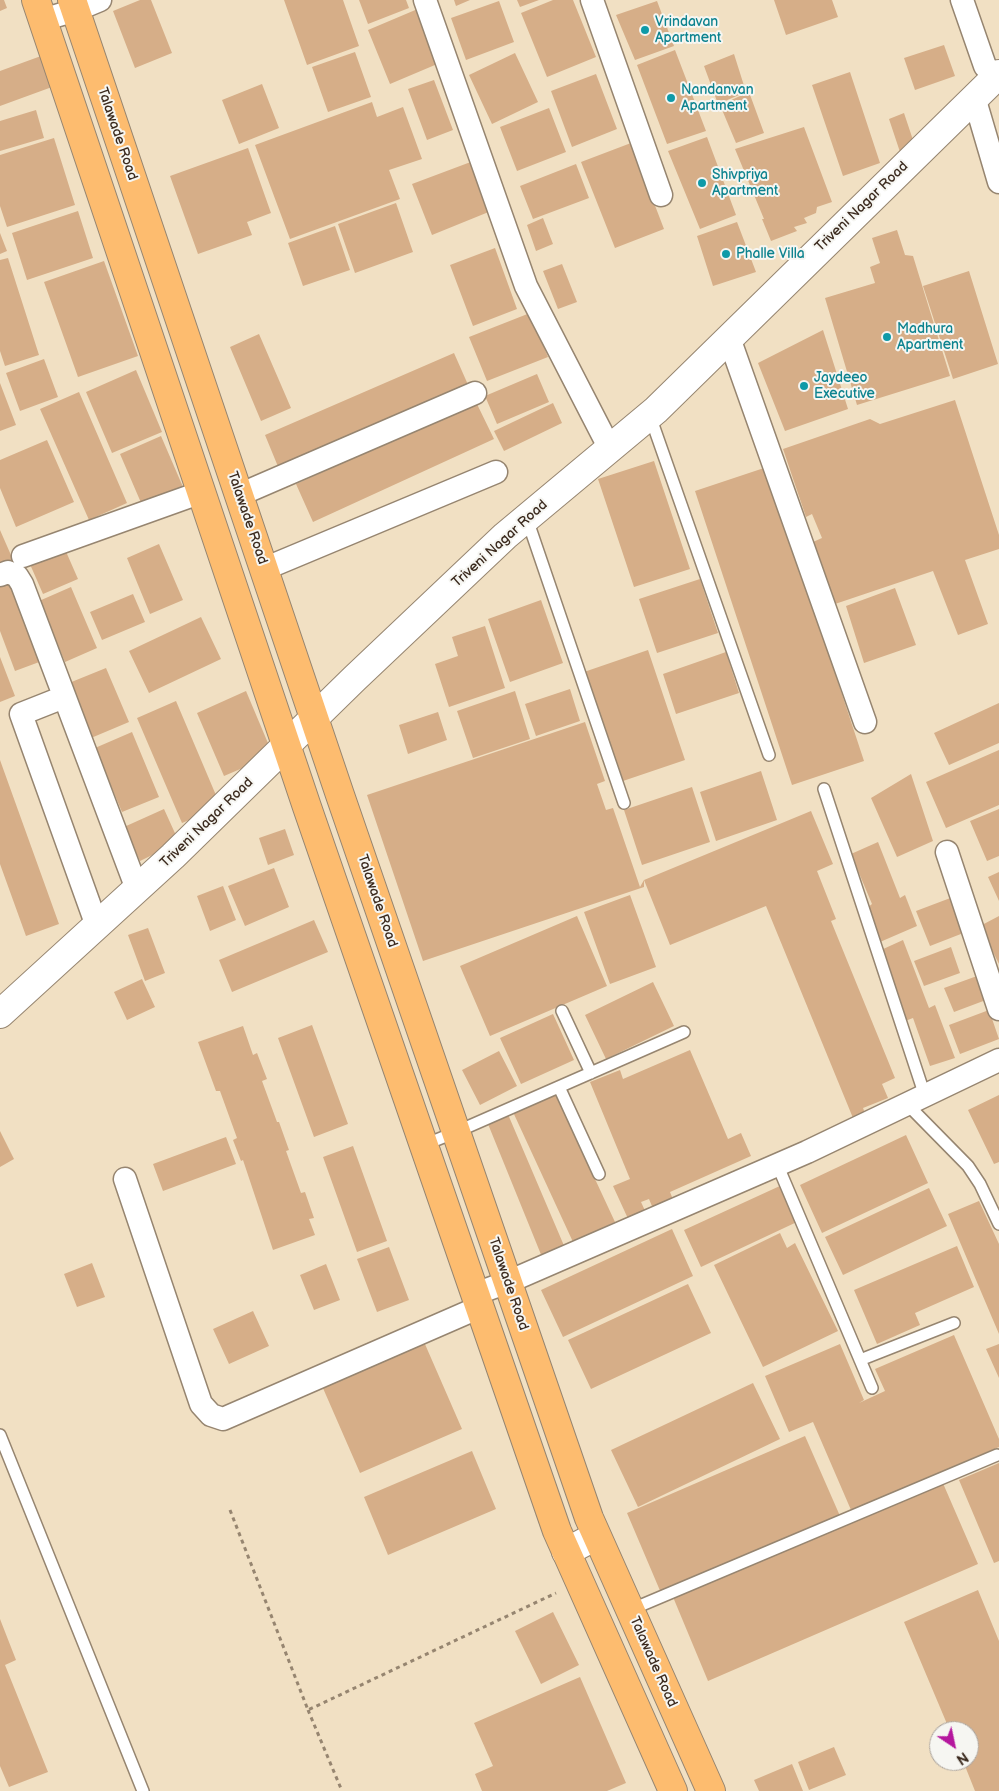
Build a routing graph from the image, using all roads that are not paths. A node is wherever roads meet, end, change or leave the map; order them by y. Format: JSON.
{"nodes":[{"id":1,"x":425,"y":0,"type":"edge"},
{"id":2,"x":592,"y":0,"type":"edge"},
{"id":3,"x":962,"y":0,"type":"edge"},
{"id":4,"x":83,"y":3,"type":"edge"},
{"id":5,"x":39,"y":10,"type":"edge"},
{"id":6,"x":997,"y":76,"type":"edge"},
{"id":7,"x":974,"y":97,"type":"junction"},
{"id":8,"x":999,"y":182,"type":"edge"},
{"id":9,"x":661,"y":195,"type":"dead end"},
{"id":10,"x":729,"y":338,"type":"junction"},
{"id":11,"x":475,"y":393,"type":"dead end"},
{"id":12,"x":650,"y":415,"type":"junction"},
{"id":13,"x":610,"y":449,"type":"junction"},
{"id":14,"x":496,"y":472,"type":"dead end"},
{"id":15,"x":202,"y":492,"type":"junction"},
{"id":16,"x":239,"y":495,"type":"junction"},
{"id":17,"x":527,"y":519,"type":"junction"},
{"id":18,"x":24,"y":556,"type":"dead end"},
{"id":19,"x":264,"y":569,"type":"junction"},
{"id":20,"x":0,"y":575,"type":"edge"},
{"id":21,"x":64,"y":697,"type":"junction"},
{"id":22,"x":314,"y":718,"type":"junction"},
{"id":23,"x":865,"y":722,"type":"dead end"},
{"id":24,"x":286,"y":745,"type":"junction"},
{"id":25,"x":768,"y":754,"type":"dead end"},
{"id":26,"x":824,"y":789,"type":"dead end"},
{"id":27,"x":624,"y":803,"type":"dead end"},
{"id":28,"x":948,"y":852,"type":"dead end"},
{"id":29,"x":137,"y":889,"type":"junction"},
{"id":30,"x":98,"y":926,"type":"junction"},
{"id":31,"x":999,"y":1009,"type":"edge"},
{"id":32,"x":562,"y":1011,"type":"dead end"},
{"id":33,"x":0,"y":1014,"type":"edge"},
{"id":34,"x":684,"y":1032,"type":"dead end"},
{"id":35,"x":999,"y":1060,"type":"edge"},
{"id":36,"x":591,"y":1073,"type":"junction"},
{"id":37,"x":559,"y":1087,"type":"junction"},
{"id":38,"x":916,"y":1100,"type":"junction"},
{"id":39,"x":456,"y":1132,"type":"junction"},
{"id":40,"x":424,"y":1145,"type":"junction"},
{"id":41,"x":777,"y":1164,"type":"junction"},
{"id":42,"x":599,"y":1174,"type":"dead end"},
{"id":43,"x":125,"y":1179,"type":"dead end"},
{"id":44,"x":999,"y":1224,"type":"edge"},
{"id":45,"x":508,"y":1282,"type":"junction"},
{"id":46,"x":477,"y":1300,"type":"junction"},
{"id":47,"x":954,"y":1323,"type":"dead end"},
{"id":48,"x":860,"y":1360,"type":"junction"},
{"id":49,"x":872,"y":1388,"type":"dead end"},
{"id":50,"x":0,"y":1435,"type":"edge"},
{"id":51,"x":997,"y":1455,"type":"dead end"},
{"id":52,"x":596,"y":1536,"type":"junction"},
{"id":53,"x":566,"y":1552,"type":"junction"},
{"id":54,"x":630,"y":1610,"type":"junction"},
{"id":55,"x":142,"y":1791,"type":"edge"},
{"id":56,"x":673,"y":1791,"type":"edge"},
{"id":57,"x":711,"y":1791,"type":"edge"}],
"edges":[{"from":1,"to":13,"type":"street"},
{"from":2,"to":9,"type":"street"},
{"from":3,"to":6,"type":"street"},
{"from":4,"to":5,"type":"street"},
{"from":4,"to":16,"type":"main road","name":"Talawade Road"},
{"from":5,"to":15,"type":"main road"},
{"from":6,"to":7,"type":"street","name":"Triveni Nagar Road"},
{"from":7,"to":8,"type":"street"},
{"from":7,"to":10,"type":"street","name":"Triveni Nagar Road"},
{"from":10,"to":12,"type":"street","name":"Triveni Nagar Road"},
{"from":10,"to":23,"type":"street"},
{"from":11,"to":16,"type":"street"},
{"from":12,"to":13,"type":"street","name":"Triveni Nagar Road"},
{"from":12,"to":25,"type":"lane"},
{"from":13,"to":17,"type":"street","name":"Triveni Nagar Road"},
{"from":14,"to":19,"type":"street"},
{"from":15,"to":18,"type":"street"},
{"from":15,"to":24,"type":"main road"},
{"from":16,"to":19,"type":"main road","name":"Talawade Road"},
{"from":17,"to":22,"type":"street","name":"Triveni Nagar Road"},
{"from":17,"to":27,"type":"lane"},
{"from":19,"to":22,"type":"main road","name":"Talawade Road"},
{"from":20,"to":21,"type":"street"},
{"from":21,"to":29,"type":"street"},
{"from":21,"to":30,"type":"street"},
{"from":22,"to":24,"type":"street","name":"Triveni Nagar Road"},
{"from":22,"to":39,"type":"main road","name":"Talawade Road"},
{"from":24,"to":29,"type":"street","name":"Triveni Nagar Road"},
{"from":24,"to":40,"type":"main road"},
{"from":26,"to":38,"type":"lane"},
{"from":28,"to":31,"type":"street"},
{"from":29,"to":30,"type":"street","name":"Triveni Nagar Road"},
{"from":30,"to":33,"type":"street","name":"Triveni Nagar Road"},
{"from":32,"to":36,"type":"lane"},
{"from":34,"to":36,"type":"lane"},
{"from":35,"to":38,"type":"street"},
{"from":36,"to":37,"type":"lane"},
{"from":37,"to":39,"type":"lane"},
{"from":37,"to":42,"type":"lane"},
{"from":38,"to":41,"type":"street"},
{"from":38,"to":44,"type":"lane"},
{"from":39,"to":40,"type":"lane"},
{"from":39,"to":45,"type":"main road","name":"Talawade Road"},
{"from":40,"to":46,"type":"main road"},
{"from":41,"to":45,"type":"street"},
{"from":41,"to":48,"type":"lane"},
{"from":43,"to":46,"type":"street"},
{"from":45,"to":46,"type":"street"},
{"from":45,"to":52,"type":"main road","name":"Talawade Road"},
{"from":46,"to":53,"type":"main road"},
{"from":47,"to":48,"type":"lane"},
{"from":48,"to":49,"type":"lane"},
{"from":50,"to":55,"type":"lane"},
{"from":51,"to":54,"type":"lane"},
{"from":52,"to":53,"type":"street"},
{"from":52,"to":54,"type":"main road","name":"Talawade Road"},
{"from":53,"to":56,"type":"main road"},
{"from":54,"to":57,"type":"main road","name":"Talawade Road"}]}
